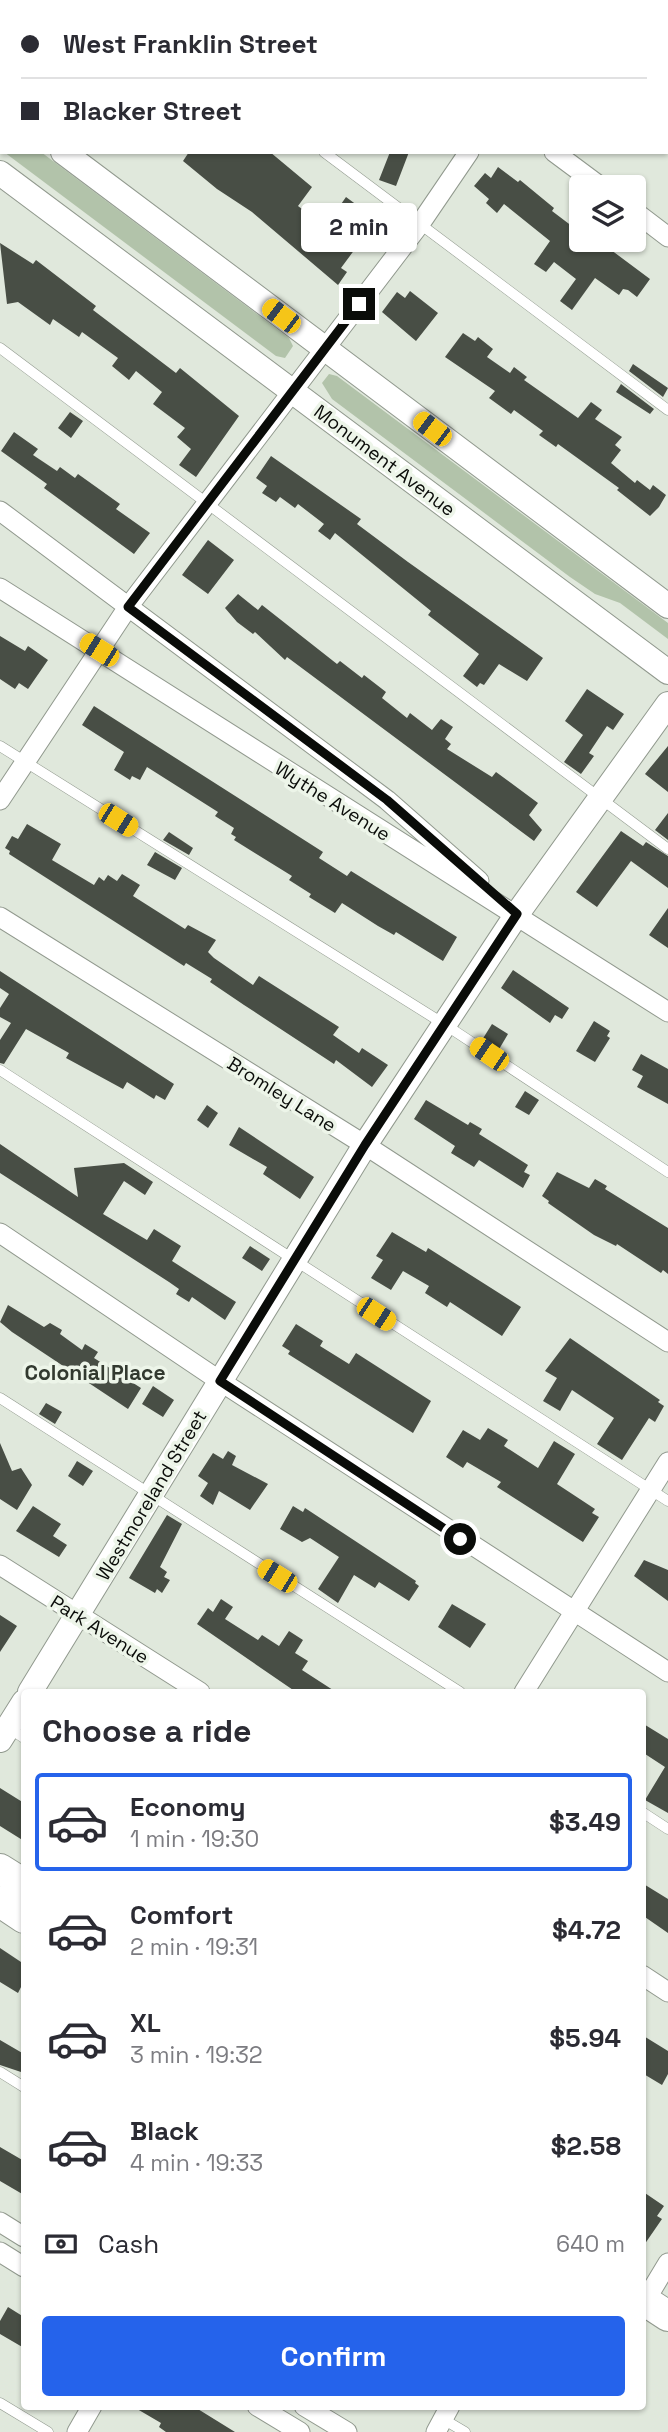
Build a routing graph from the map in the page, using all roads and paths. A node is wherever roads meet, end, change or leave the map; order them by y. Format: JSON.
{"nodes":[{"id":1,"x":66,"y":154,"type":"edge"},
{"id":2,"x":327,"y":154,"type":"edge"},
{"id":3,"x":468,"y":154,"type":"edge"},
{"id":4,"x":557,"y":154,"type":"edge"},
{"id":5,"x":0,"y":173,"type":"edge"},
{"id":6,"x":585,"y":175,"type":"edge"},
{"id":7,"x":646,"y":220,"type":"edge"},
{"id":8,"x":420,"y":224,"type":"junction"},
{"id":9,"x":668,"y":237,"type":"edge"},
{"id":10,"x":0,"y":348,"type":"edge"},
{"id":11,"x":325,"y":348,"type":"junction"},
{"id":12,"x":292,"y":391,"type":"junction"},
{"id":13,"x":668,"y":410,"type":"edge"},
{"id":14,"x":208,"y":503,"type":"junction"},
{"id":15,"x":0,"y":511,"type":"edge"},
{"id":16,"x":0,"y":588,"type":"edge"},
{"id":17,"x":668,"y":606,"type":"edge"},
{"id":18,"x":128,"y":607,"type":"junction"},
{"id":19,"x":99,"y":650,"type":"junction"},
{"id":20,"x":668,"y":672,"type":"edge"},
{"id":21,"x":668,"y":704,"type":"edge"},
{"id":22,"x":0,"y":746,"type":"edge"},
{"id":23,"x":25,"y":762,"type":"junction"},
{"id":24,"x":601,"y":799,"type":"junction"},
{"id":25,"x":0,"y":800,"type":"edge"},
{"id":26,"x":668,"y":849,"type":"edge"},
{"id":27,"x":517,"y":914,"type":"junction"},
{"id":28,"x":0,"y":917,"type":"edge"},
{"id":29,"x":668,"y":1012,"type":"edge"},
{"id":30,"x":444,"y":1024,"type":"junction"},
{"id":31,"x":0,"y":1070,"type":"edge"},
{"id":32,"x":365,"y":1145,"type":"junction"},
{"id":33,"x":668,"y":1172,"type":"edge"},
{"id":34,"x":0,"y":1233,"type":"edge"},
{"id":35,"x":294,"y":1262,"type":"junction"},
{"id":36,"x":668,"y":1342,"type":"edge"},
{"id":37,"x":220,"y":1381,"type":"junction"},
{"id":38,"x":0,"y":1398,"type":"edge"},
{"id":39,"x":668,"y":1462,"type":"edge"},
{"id":40,"x":651,"y":1489,"type":"junction"},
{"id":41,"x":150,"y":1494,"type":"junction"},
{"id":42,"x":668,"y":1501,"type":"edge"},
{"id":43,"x":0,"y":1565,"type":"edge"},
{"id":44,"x":574,"y":1613,"type":"junction"},
{"id":45,"x":79,"y":1615,"type":"junction"},
{"id":46,"x":668,"y":1672,"type":"edge"},
{"id":47,"x":32,"y":1689,"type":"edge"},
{"id":48,"x":196,"y":1689,"type":"edge"},
{"id":49,"x":455,"y":1689,"type":"edge"},
{"id":50,"x":526,"y":1689,"type":"edge"},
{"id":51,"x":21,"y":1708,"type":"edge"},
{"id":52,"x":8,"y":1732,"type":"edge"},
{"id":53,"x":646,"y":1815,"type":"edge"},
{"id":54,"x":668,"y":1829,"type":"edge"},
{"id":55,"x":0,"y":1869,"type":"edge"},
{"id":56,"x":21,"y":1882,"type":"edge"},
{"id":57,"x":0,"y":1902,"type":"edge"},
{"id":58,"x":21,"y":1916,"type":"edge"},
{"id":59,"x":646,"y":1978,"type":"edge"},
{"id":60,"x":668,"y":1992,"type":"edge"},
{"id":61,"x":0,"y":2072,"type":"edge"},
{"id":62,"x":21,"y":2085,"type":"edge"},
{"id":63,"x":0,"y":2222,"type":"edge"},
{"id":64,"x":21,"y":2235,"type":"edge"},
{"id":65,"x":0,"y":2252,"type":"edge"},
{"id":66,"x":668,"y":2263,"type":"edge"},
{"id":67,"x":21,"y":2265,"type":"edge"},
{"id":68,"x":652,"y":2306,"type":"edge"},
{"id":69,"x":0,"y":2403,"type":"edge"},
{"id":70,"x":90,"y":2410,"type":"edge"},
{"id":71,"x":264,"y":2410,"type":"edge"},
{"id":72,"x":311,"y":2410,"type":"edge"},
{"id":73,"x":443,"y":2419,"type":"edge"},
{"id":74,"x":48,"y":2432,"type":"edge"},
{"id":75,"x":77,"y":2432,"type":"edge"},
{"id":76,"x":300,"y":2432,"type":"edge"},
{"id":77,"x":347,"y":2432,"type":"edge"},
{"id":78,"x":465,"y":2432,"type":"edge"}],
"edges":[{"from":1,"to":11,"type":"street"},
{"from":2,"to":8,"type":"lane"},
{"from":3,"to":8,"type":"street"},
{"from":4,"to":6,"type":"street"},
{"from":5,"to":12,"type":"street","name":"Monument Avenue"},
{"from":7,"to":9,"type":"street"},
{"from":8,"to":11,"type":"street"},
{"from":8,"to":13,"type":"lane"},
{"from":10,"to":14,"type":"lane"},
{"from":11,"to":12,"type":"street"},
{"from":11,"to":17,"type":"street"},
{"from":12,"to":14,"type":"street"},
{"from":12,"to":20,"type":"street","name":"Monument Avenue"},
{"from":14,"to":18,"type":"street"},
{"from":14,"to":24,"type":"lane"},
{"from":15,"to":18,"type":"street"},
{"from":16,"to":19,"type":"street","name":"Wythe Avenue"},
{"from":18,"to":19,"type":"street"},
{"from":18,"to":27,"type":"street"},
{"from":19,"to":23,"type":"street"},
{"from":19,"to":27,"type":"street","name":"Wythe Avenue"},
{"from":21,"to":24,"type":"street","name":"Westmoreland Street"},
{"from":22,"to":23,"type":"lane"},
{"from":23,"to":25,"type":"street"},
{"from":23,"to":30,"type":"lane"},
{"from":24,"to":26,"type":"lane"},
{"from":24,"to":27,"type":"street","name":"Westmoreland Street"},
{"from":27,"to":29,"type":"street","name":"Wythe Avenue"},
{"from":27,"to":30,"type":"street","name":"Westmoreland Street"},
{"from":28,"to":32,"type":"street","name":"Bromley Lane"},
{"from":30,"to":32,"type":"street","name":"Westmoreland Street"},
{"from":30,"to":33,"type":"lane"},
{"from":31,"to":35,"type":"lane"},
{"from":32,"to":35,"type":"street","name":"Westmoreland Street"},
{"from":32,"to":36,"type":"street","name":"Bromley Lane"},
{"from":34,"to":37,"type":"street"},
{"from":35,"to":37,"type":"street","name":"Westmoreland Street"},
{"from":35,"to":40,"type":"lane"},
{"from":37,"to":41,"type":"street","name":"Westmoreland Street"},
{"from":37,"to":44,"type":"street"},
{"from":38,"to":41,"type":"lane"},
{"from":39,"to":40,"type":"street"},
{"from":40,"to":42,"type":"lane"},
{"from":40,"to":44,"type":"street"},
{"from":41,"to":45,"type":"street","name":"Westmoreland Street"},
{"from":41,"to":49,"type":"lane"},
{"from":43,"to":45,"type":"street","name":"Park Avenue"},
{"from":44,"to":46,"type":"street"},
{"from":44,"to":50,"type":"street"},
{"from":45,"to":47,"type":"street","name":"Westmoreland Street"},
{"from":45,"to":48,"type":"street","name":"Park Avenue"},
{"from":51,"to":52,"type":"street"},
{"from":53,"to":54,"type":"lane"},
{"from":55,"to":56,"type":"main road"},
{"from":57,"to":58,"type":"main road"},
{"from":59,"to":60,"type":"street"},
{"from":61,"to":62,"type":"lane"},
{"from":63,"to":64,"type":"street"},
{"from":65,"to":67,"type":"street"},
{"from":66,"to":68,"type":"street"},
{"from":69,"to":74,"type":"lane"},
{"from":70,"to":75,"type":"street"},
{"from":71,"to":76,"type":"street"},
{"from":72,"to":77,"type":"street"},
{"from":73,"to":78,"type":"lane"}]}
